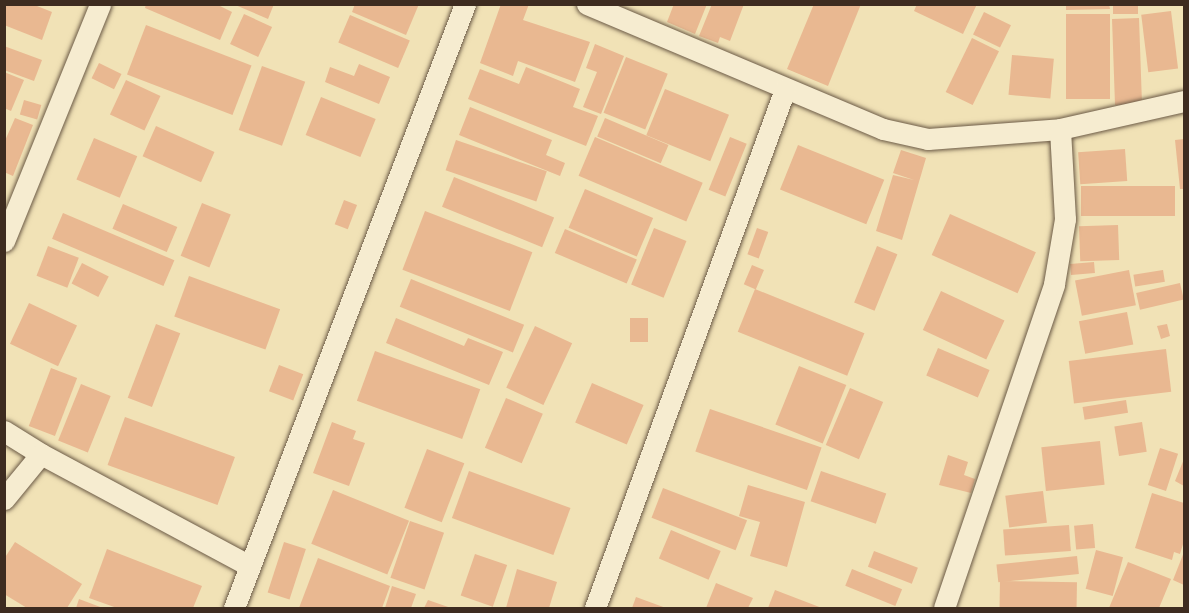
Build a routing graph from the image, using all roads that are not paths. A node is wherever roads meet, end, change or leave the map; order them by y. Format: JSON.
{"nodes":[{"id":1,"x":100,"y":4,"type":"edge"},
{"id":2,"x":465,"y":4,"type":"edge"},
{"id":3,"x":587,"y":4,"type":"edge"},
{"id":4,"x":786,"y":89,"type":"junction"},
{"id":5,"x":1185,"y":101,"type":"edge"},
{"id":6,"x":1060,"y":129,"type":"junction"},
{"id":7,"x":4,"y":241,"type":"edge"},
{"id":8,"x":4,"y":431,"type":"edge"},
{"id":9,"x":41,"y":454,"type":"junction"},
{"id":10,"x":4,"y":499,"type":"edge"},
{"id":11,"x":250,"y":566,"type":"junction"},
{"id":12,"x":234,"y":609,"type":"edge"},
{"id":13,"x":595,"y":609,"type":"edge"},
{"id":14,"x":944,"y":609,"type":"edge"}],
"edges":[{"from":1,"to":7,"type":"street"},
{"from":2,"to":11,"type":"street"},
{"from":3,"to":4,"type":"street"},
{"from":4,"to":6,"type":"street"},
{"from":4,"to":13,"type":"street"},
{"from":5,"to":6,"type":"street"},
{"from":6,"to":14,"type":"street"},
{"from":8,"to":9,"type":"street"},
{"from":9,"to":10,"type":"street"},
{"from":9,"to":11,"type":"street"},
{"from":11,"to":12,"type":"street"}]}
